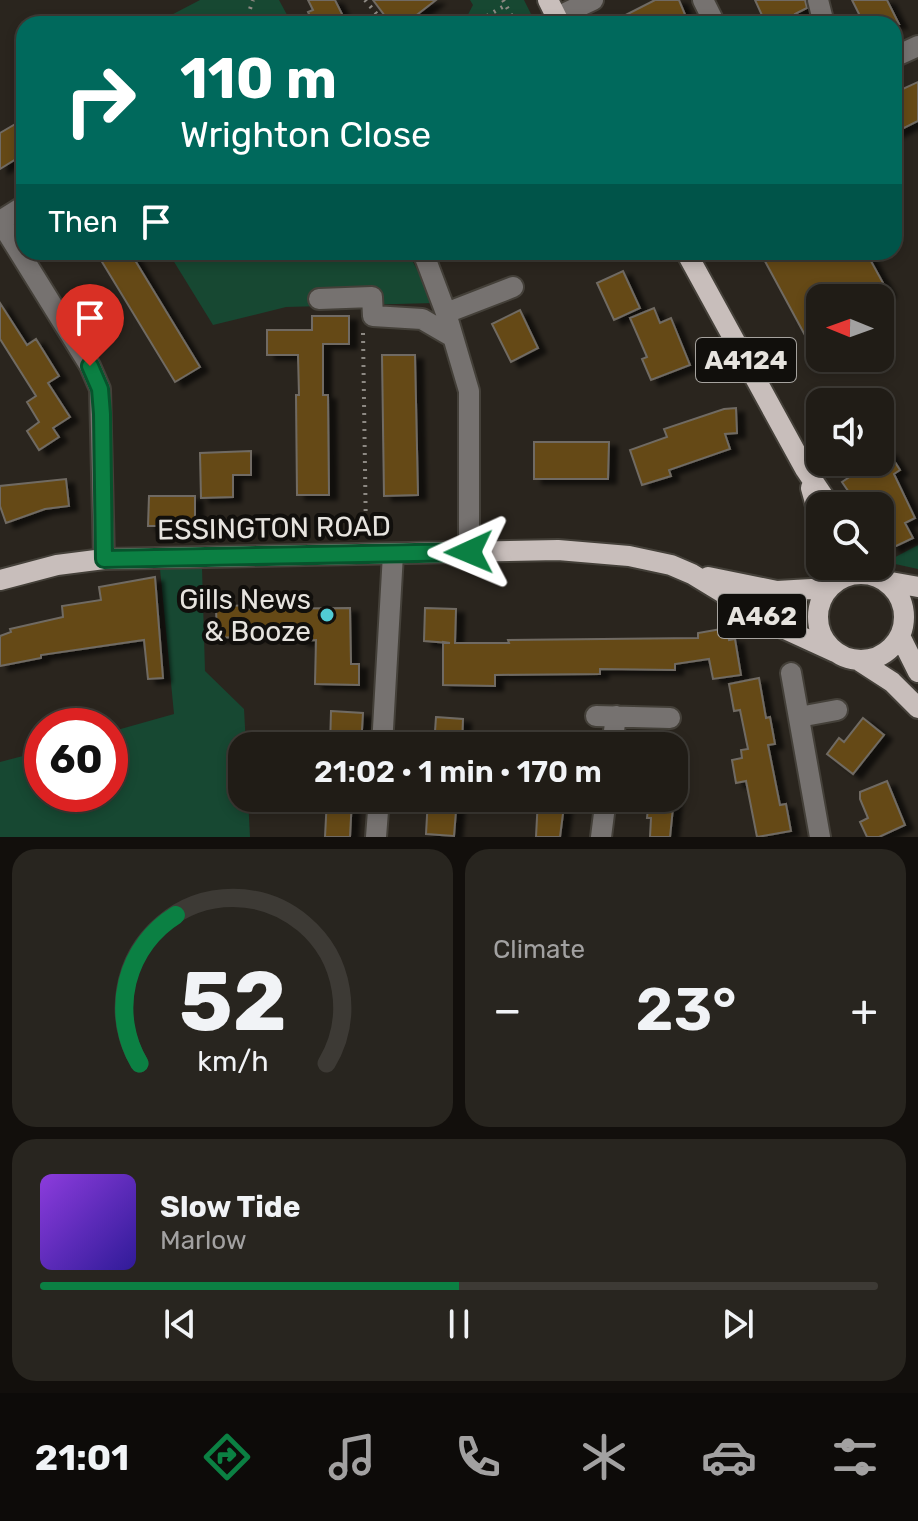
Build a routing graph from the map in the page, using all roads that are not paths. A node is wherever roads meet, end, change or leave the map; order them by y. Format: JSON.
{"nodes":[{"id":1,"x":593,"y":0,"type":"edge"},
{"id":2,"x":555,"y":14,"type":"edge"},
{"id":3,"x":0,"y":221,"type":"edge"},
{"id":4,"x":16,"y":247,"type":"edge"},
{"id":5,"x":24,"y":260,"type":"edge"},
{"id":6,"x":426,"y":260,"type":"edge"},
{"id":7,"x":690,"y":260,"type":"edge"},
{"id":8,"x":513,"y":287,"type":"dead end"},
{"id":9,"x":319,"y":299,"type":"dead end"},
{"id":10,"x":446,"y":313,"type":"junction"},
{"id":11,"x":453,"y":337,"type":"junction"},
{"id":12,"x":805,"y":469,"type":"junction"},
{"id":13,"x":812,"y":492,"type":"edge"},
{"id":14,"x":821,"y":492,"type":"edge"},
{"id":15,"x":469,"y":552,"type":"junction"},
{"id":16,"x":393,"y":554,"type":"junction"},
{"id":17,"x":104,"y":559,"type":"junction"},
{"id":18,"x":692,"y":574,"type":"junction"},
{"id":19,"x":0,"y":580,"type":"edge"},
{"id":20,"x":829,"y":580,"type":"edge"},
{"id":21,"x":884,"y":580,"type":"edge"},
{"id":22,"x":894,"y":580,"type":"edge"},
{"id":23,"x":918,"y":587,"type":"edge"},
{"id":24,"x":907,"y":631,"type":"edge"},
{"id":25,"x":835,"y":652,"type":"junction"},
{"id":26,"x":858,"y":660,"type":"junction"},
{"id":27,"x":918,"y":672,"type":"edge"},
{"id":28,"x":791,"y":673,"type":"dead end"},
{"id":29,"x":918,"y":708,"type":"edge"},
{"id":30,"x":837,"y":710,"type":"dead end"},
{"id":31,"x":799,"y":717,"type":"junction"},
{"id":32,"x":670,"y":718,"type":"dead end"},
{"id":33,"x":383,"y":732,"type":"edge"},
{"id":34,"x":609,"y":732,"type":"edge"},
{"id":35,"x":378,"y":812,"type":"edge"},
{"id":36,"x":604,"y":812,"type":"edge"},
{"id":37,"x":376,"y":837,"type":"edge"},
{"id":38,"x":601,"y":837,"type":"edge"},
{"id":39,"x":820,"y":837,"type":"edge"}],
"edges":[{"from":1,"to":2,"type":"street"},
{"from":3,"to":4,"type":"street"},
{"from":5,"to":17,"type":"street"},
{"from":6,"to":10,"type":"street"},
{"from":7,"to":12,"type":"main road","number":"A4124"},
{"from":8,"to":10,"type":"street"},
{"from":9,"to":11,"type":"street"},
{"from":10,"to":11,"type":"street"},
{"from":11,"to":15,"type":"street"},
{"from":12,"to":13,"type":"main road","number":"A4124"},
{"from":12,"to":14,"type":"main road","number":"A4124"},
{"from":15,"to":16,"type":"main road","name":"ESSINGTON ROAD","number":"A462"},
{"from":15,"to":18,"type":"main road","name":"ESSINGTON ROAD","number":"A462"},
{"from":16,"to":17,"type":"main road","name":"ESSINGTON ROAD","number":"A462"},
{"from":16,"to":33,"type":"street"},
{"from":17,"to":19,"type":"main road","name":"ESSINGTON ROAD","number":"A462"},
{"from":18,"to":20,"type":"main road","name":"ESSINGTON ROAD","number":"A462"},
{"from":18,"to":25,"type":"main road","name":"ESSINGTON ROAD","number":"A462"},
{"from":20,"to":25,"type":"main road"},
{"from":21,"to":24,"type":"main road"},
{"from":22,"to":23,"type":"main road"},
{"from":24,"to":26,"type":"main road"},
{"from":24,"to":27,"type":"main road"},
{"from":25,"to":26,"type":"main road"},
{"from":26,"to":29,"type":"main road"},
{"from":28,"to":31,"type":"street"},
{"from":30,"to":31,"type":"street"},
{"from":31,"to":39,"type":"street"},
{"from":32,"to":34,"type":"street"},
{"from":35,"to":37,"type":"street"},
{"from":36,"to":38,"type":"street"}]}
